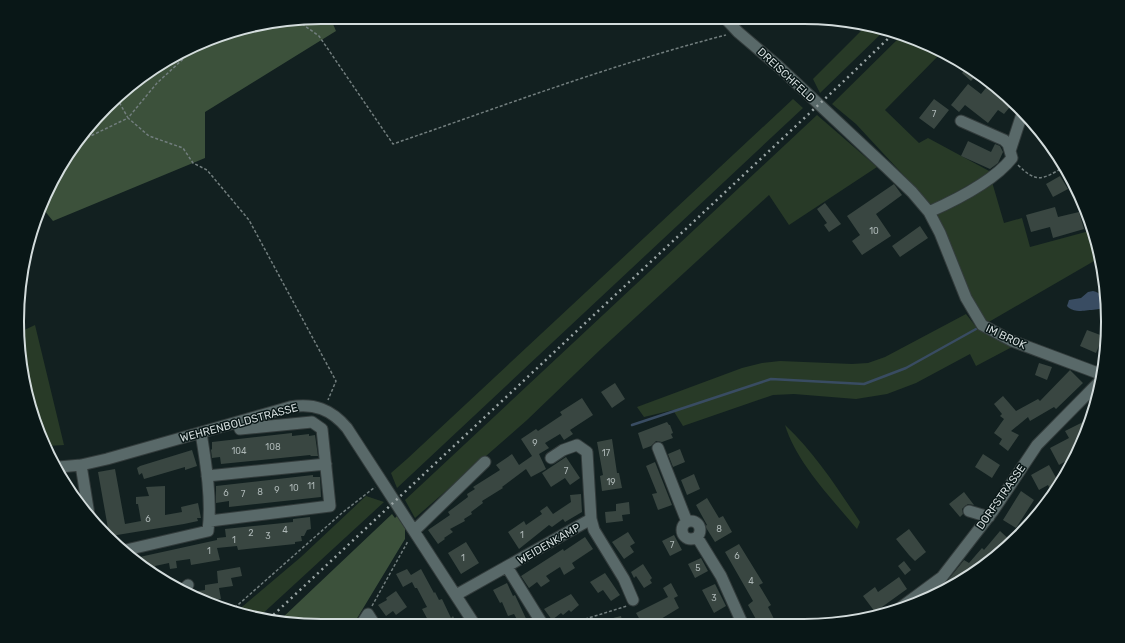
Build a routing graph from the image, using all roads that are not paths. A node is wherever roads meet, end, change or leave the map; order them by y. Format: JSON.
{"nodes":[{"id":1,"x":731,"y":24,"type":"edge"},
{"id":2,"x":1021,"y":118,"type":"edge"},
{"id":3,"x":961,"y":120,"type":"dead end"},
{"id":4,"x":848,"y":132,"type":"joint"},
{"id":5,"x":1011,"y":154,"type":"junction"},
{"id":6,"x":929,"y":212,"type":"junction"},
{"id":7,"x":1096,"y":373,"type":"edge"},
{"id":8,"x":1093,"y":388,"type":"edge"},
{"id":9,"x":236,"y":422,"type":"junction"},
{"id":10,"x":201,"y":433,"type":"junction"},
{"id":11,"x":658,"y":448,"type":"dead end"},
{"id":12,"x":551,"y":458,"type":"dead end"},
{"id":13,"x":485,"y":462,"type":"dead end"},
{"id":14,"x":326,"y":464,"type":"junction"},
{"id":15,"x":81,"y":465,"type":"junction"},
{"id":16,"x":62,"y":467,"type":"edge"},
{"id":17,"x":207,"y":476,"type":"junction"},
{"id":18,"x":88,"y":506,"type":"edge"},
{"id":19,"x":969,"y":511,"type":"dead end"},
{"id":20,"x":989,"y":517,"type":"junction"},
{"id":21,"x":591,"y":520,"type":"junction"},
{"id":22,"x":210,"y":521,"type":"junction"},
{"id":23,"x":414,"y":530,"type":"junction"},
{"id":24,"x":130,"y":549,"type":"edge"},
{"id":25,"x":507,"y":567,"type":"junction"},
{"id":26,"x":456,"y":595,"type":"junction"},
{"id":27,"x":916,"y":597,"type":"edge"},
{"id":28,"x":633,"y":600,"type":"road end"},
{"id":29,"x":365,"y":619,"type":"edge"},
{"id":30,"x":371,"y":619,"type":"edge"},
{"id":31,"x":471,"y":619,"type":"edge"},
{"id":32,"x":539,"y":619,"type":"edge"},
{"id":33,"x":740,"y":619,"type":"edge"}],
"edges":[{"from":1,"to":4,"type":"street","name":"DREISCHFELD"},
{"from":2,"to":5,"type":"street"},
{"from":3,"to":5,"type":"street"},
{"from":4,"to":6,"type":"street","name":"IM BROK"},
{"from":5,"to":6,"type":"street"},
{"from":6,"to":7,"type":"street","name":"IM BROK"},
{"from":8,"to":20,"type":"street","name":"DORFSTRASSE"},
{"from":9,"to":10,"type":"street","name":"WEHRENBOLDSTRASSE"},
{"from":9,"to":14,"type":"street"},
{"from":9,"to":23,"type":"street","name":"WEHRENBOLDSTRASSE"},
{"from":10,"to":15,"type":"street","name":"WEHRENBOLDSTRASSE"},
{"from":10,"to":17,"type":"street"},
{"from":11,"to":33,"type":"street"},
{"from":12,"to":21,"type":"street","name":"WEIDENKAMP"},
{"from":13,"to":23,"type":"street"},
{"from":14,"to":17,"type":"street"},
{"from":14,"to":22,"type":"street"},
{"from":15,"to":16,"type":"street","name":"WEHRENBOLDSTRASSE"},
{"from":15,"to":18,"type":"street"},
{"from":17,"to":22,"type":"street"},
{"from":19,"to":20,"type":"street"},
{"from":20,"to":27,"type":"street","name":"DORFSTRASSE"},
{"from":21,"to":25,"type":"street","name":"WEIDENKAMP"},
{"from":21,"to":28,"type":"street","name":"WEIDENKAMP"},
{"from":22,"to":24,"type":"street"},
{"from":23,"to":26,"type":"street","name":"WEHRENBOLDSTRASSE"},
{"from":25,"to":26,"type":"street","name":"WEIDENKAMP"},
{"from":25,"to":32,"type":"street","name":"WEIDENKAMP"},
{"from":26,"to":31,"type":"street","name":"WEHRENBOLDSTRASSE"},
{"from":29,"to":30,"type":"street"}]}
